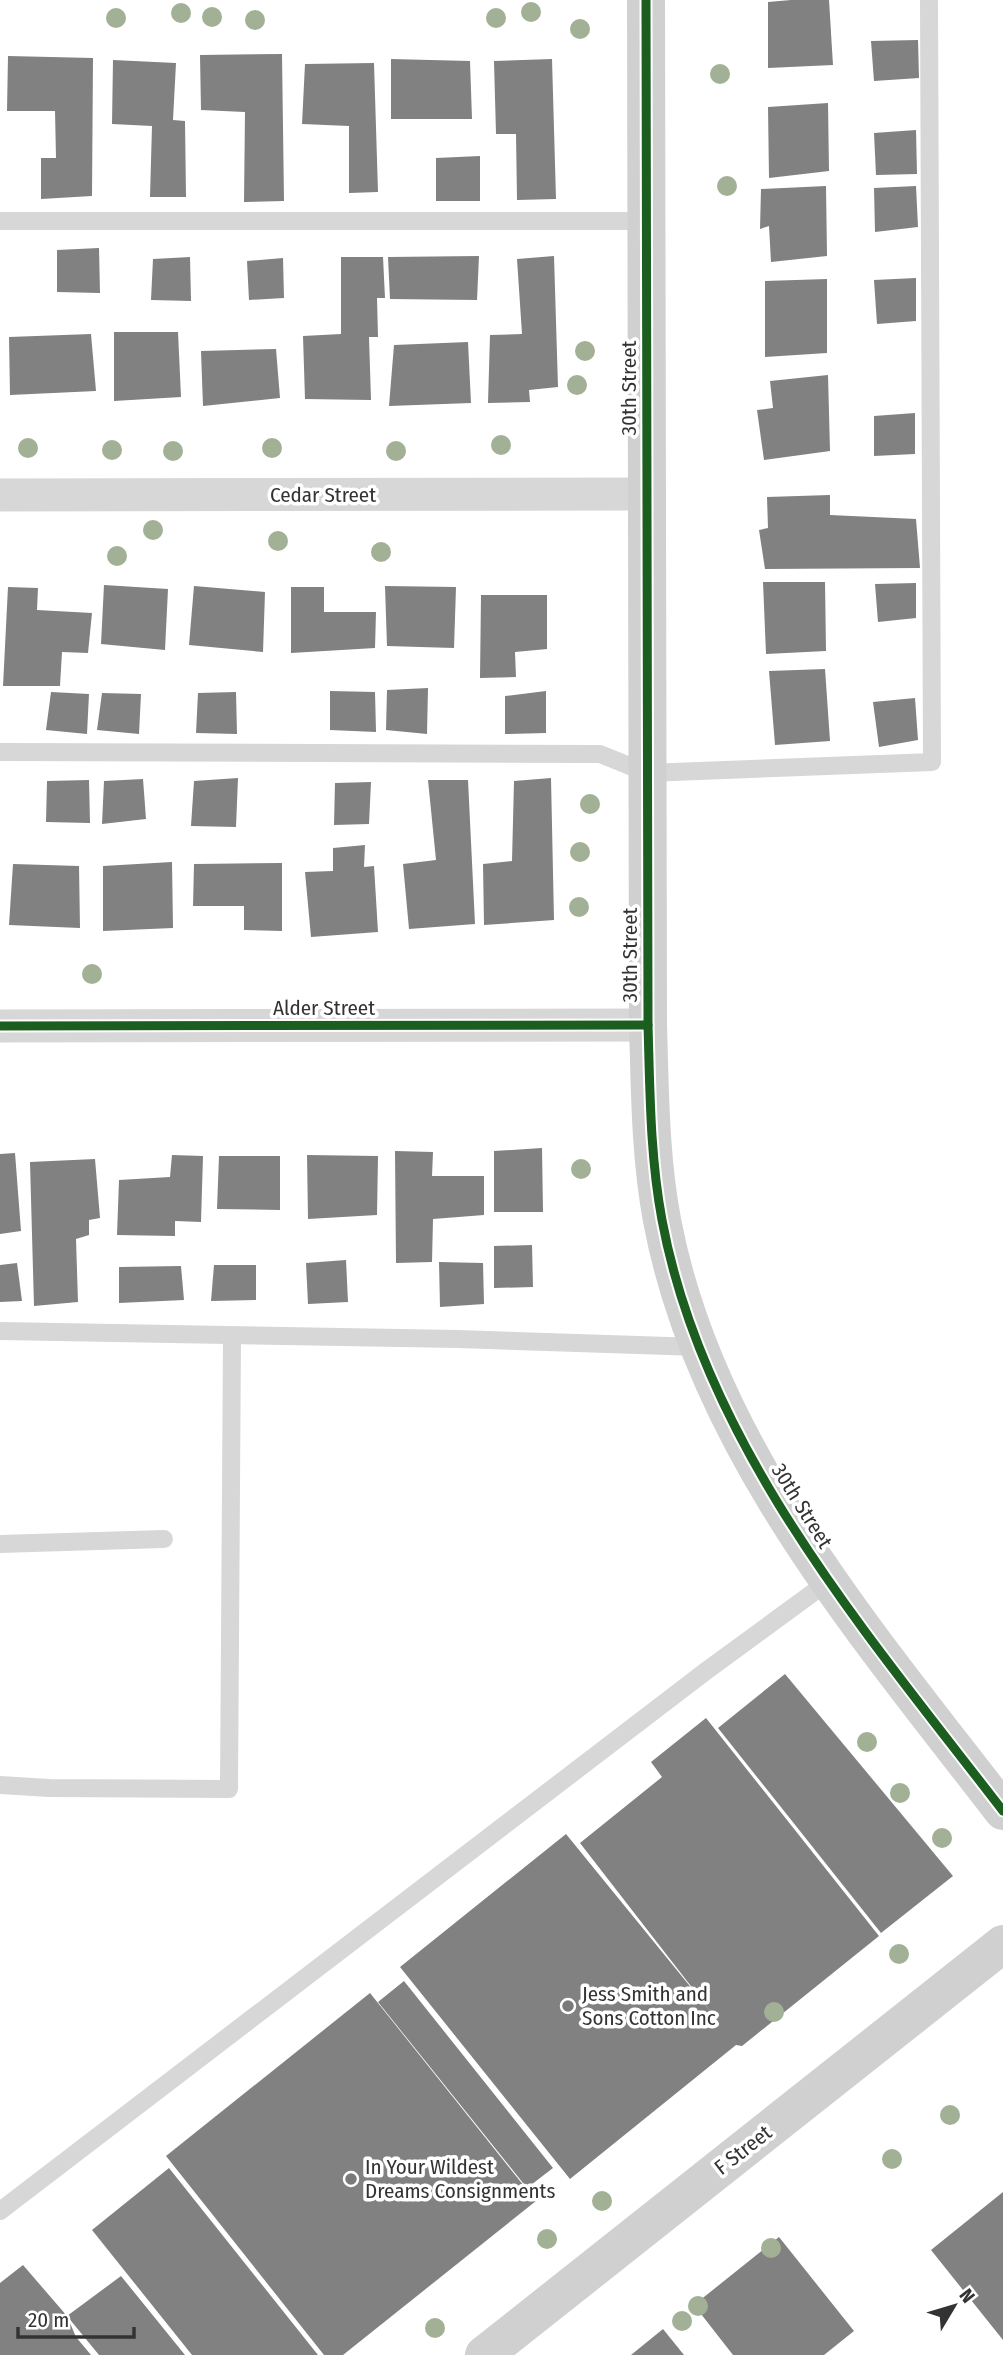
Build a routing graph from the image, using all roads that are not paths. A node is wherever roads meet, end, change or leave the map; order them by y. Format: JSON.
{"nodes":[{"id":1,"x":646,"y":0,"type":"edge"},
{"id":2,"x":929,"y":0,"type":"edge"},
{"id":3,"x":0,"y":221,"type":"edge"},
{"id":4,"x":646,"y":221,"type":"junction"},
{"id":5,"x":647,"y":494,"type":"junction"},
{"id":6,"x":0,"y":495,"type":"edge"},
{"id":7,"x":0,"y":752,"type":"edge"},
{"id":8,"x":647,"y":773,"type":"junction"},
{"id":9,"x":648,"y":1025,"type":"junction"},
{"id":10,"x":0,"y":1026,"type":"edge"},
{"id":11,"x":0,"y":1331,"type":"edge"},
{"id":12,"x":232,"y":1337,"type":"junction"},
{"id":13,"x":699,"y":1347,"type":"junction"},
{"id":14,"x":164,"y":1539,"type":"dead end"},
{"id":15,"x":0,"y":1544,"type":"edge"},
{"id":16,"x":829,"y":1581,"type":"junction"},
{"id":17,"x":0,"y":1785,"type":"edge"},
{"id":18,"x":1003,"y":1811,"type":"edge"},
{"id":19,"x":1003,"y":1944,"type":"edge"},
{"id":20,"x":0,"y":2211,"type":"edge"},
{"id":21,"x":484,"y":2355,"type":"edge"}],
"edges":[{"from":1,"to":4,"type":"street","name":"30th Street"},
{"from":2,"to":8,"type":"lane"},
{"from":3,"to":4,"type":"lane"},
{"from":4,"to":5,"type":"street","name":"30th Street"},
{"from":5,"to":6,"type":"street","name":"Cedar Street"},
{"from":5,"to":8,"type":"street","name":"30th Street"},
{"from":7,"to":8,"type":"lane"},
{"from":8,"to":9,"type":"street","name":"30th Street"},
{"from":9,"to":10,"type":"street","name":"Alder Street"},
{"from":9,"to":13,"type":"street","name":"30th Street"},
{"from":11,"to":12,"type":"lane"},
{"from":12,"to":13,"type":"lane"},
{"from":12,"to":17,"type":"lane"},
{"from":13,"to":16,"type":"street","name":"30th Street"},
{"from":14,"to":15,"type":"lane"},
{"from":16,"to":18,"type":"street","name":"30th Street"},
{"from":16,"to":20,"type":"lane"},
{"from":19,"to":21,"type":"street","name":"F Street"}]}
